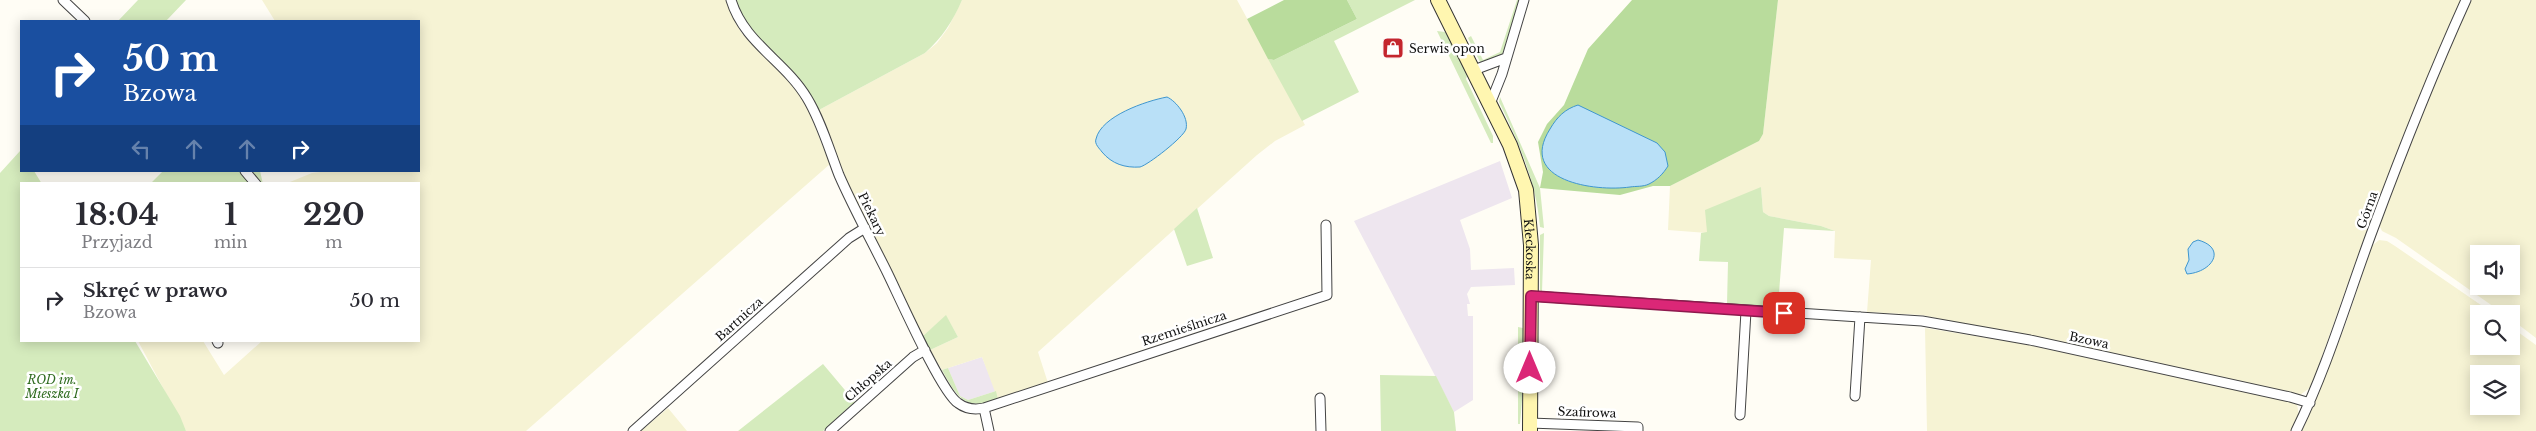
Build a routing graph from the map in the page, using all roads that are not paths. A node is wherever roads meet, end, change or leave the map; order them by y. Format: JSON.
{"nodes":[{"id":1,"x":62,"y":0,"type":"edge"},
{"id":2,"x":731,"y":0,"type":"edge"},
{"id":3,"x":1438,"y":0,"type":"edge"},
{"id":4,"x":1524,"y":0,"type":"edge"},
{"id":5,"x":2466,"y":0,"type":"edge"},
{"id":6,"x":84,"y":20,"type":"edge"},
{"id":7,"x":1506,"y":58,"type":"junction"},
{"id":8,"x":1474,"y":70,"type":"junction"},
{"id":9,"x":1490,"y":104,"type":"junction"},
{"id":10,"x":246,"y":172,"type":"edge"},
{"id":11,"x":254,"y":182,"type":"edge"},
{"id":12,"x":1326,"y":225,"type":"dead end"},
{"id":13,"x":865,"y":228,"type":"junction"},
{"id":14,"x":1531,"y":296,"type":"junction"},
{"id":15,"x":1746,"y":311,"type":"junction"},
{"id":16,"x":1860,"y":317,"type":"junction"},
{"id":17,"x":925,"y":350,"type":"junction"},
{"id":18,"x":1856,"y":396,"type":"dead end"},
{"id":19,"x":1320,"y":398,"type":"dead end"},
{"id":20,"x":2310,"y":403,"type":"junction"},
{"id":21,"x":984,"y":408,"type":"junction"},
{"id":22,"x":1740,"y":415,"type":"dead end"},
{"id":23,"x":1530,"y":427,"type":"edge"},
{"id":24,"x":633,"y":431,"type":"edge"},
{"id":25,"x":830,"y":431,"type":"edge"},
{"id":26,"x":989,"y":431,"type":"edge"},
{"id":27,"x":1321,"y":431,"type":"edge"},
{"id":28,"x":1638,"y":431,"type":"edge"},
{"id":29,"x":2296,"y":431,"type":"edge"}],
"edges":[{"from":1,"to":6,"type":"street"},
{"from":2,"to":13,"type":"street","name":"Piekary"},
{"from":3,"to":8,"type":"main road","name":"Kłeckoska"},
{"from":4,"to":7,"type":"street"},
{"from":5,"to":20,"type":"street","name":"Górna"},
{"from":7,"to":8,"type":"street"},
{"from":7,"to":9,"type":"street"},
{"from":8,"to":9,"type":"main road","name":"Kłeckoska"},
{"from":9,"to":14,"type":"main road","name":"Kłeckoska"},
{"from":10,"to":11,"type":"street"},
{"from":12,"to":21,"type":"street","name":"Rzemieślnicza"},
{"from":13,"to":17,"type":"street","name":"Piekary"},
{"from":13,"to":24,"type":"street","name":"Bartnicza"},
{"from":14,"to":15,"type":"street","name":"Bzowa"},
{"from":14,"to":23,"type":"main road","name":"Kłeckoska"},
{"from":15,"to":16,"type":"street","name":"Bzowa"},
{"from":15,"to":22,"type":"street"},
{"from":16,"to":18,"type":"street"},
{"from":16,"to":20,"type":"street","name":"Bzowa"},
{"from":17,"to":21,"type":"street","name":"Piekary"},
{"from":17,"to":25,"type":"street","name":"Chłopska"},
{"from":19,"to":27,"type":"street"},
{"from":20,"to":29,"type":"street","name":"Górna"},
{"from":21,"to":26,"type":"street"},
{"from":23,"to":28,"type":"street","name":"Szafirowa"}]}
